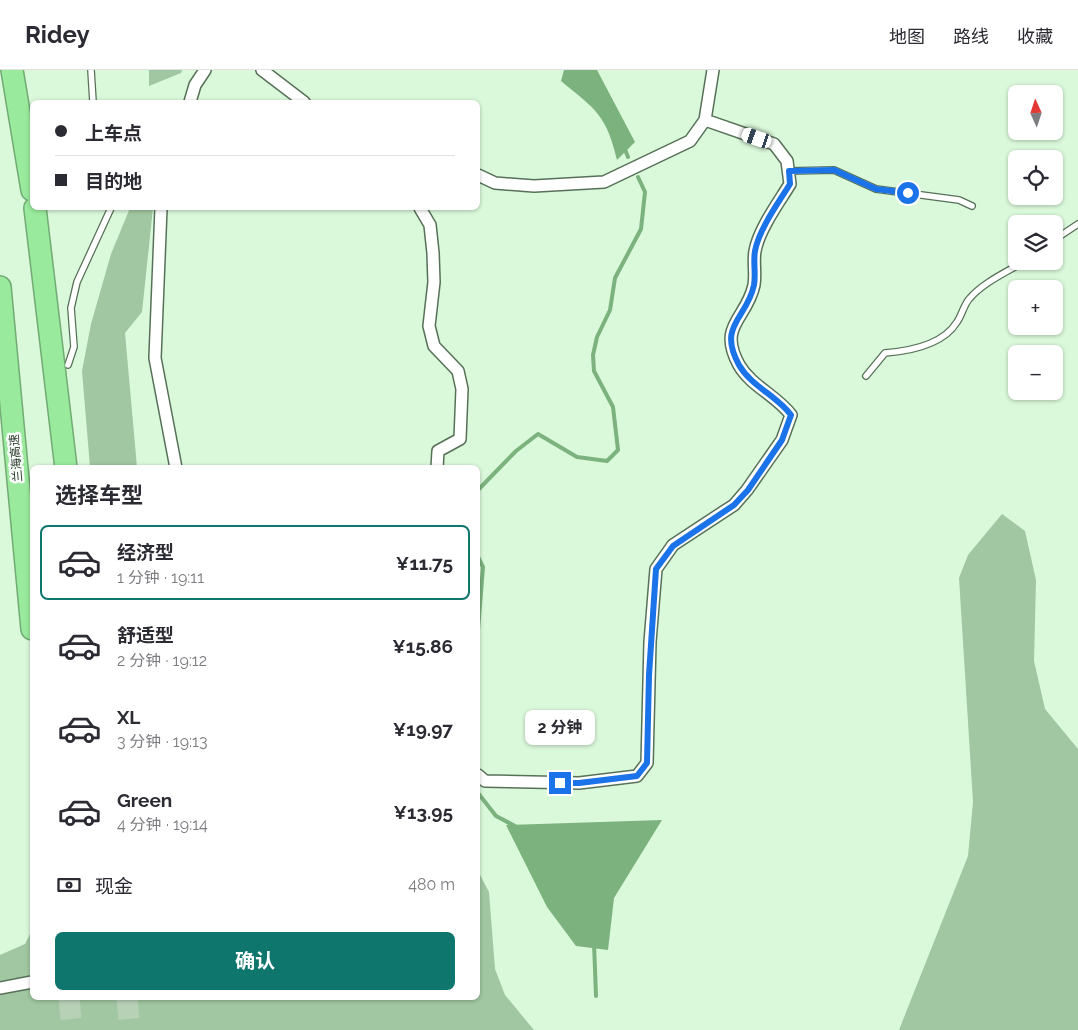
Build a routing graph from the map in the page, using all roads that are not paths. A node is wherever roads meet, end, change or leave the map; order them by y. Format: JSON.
{"nodes":[{"id":1,"x":12,"y":70,"type":"edge"},
{"id":2,"x":91,"y":70,"type":"edge"},
{"id":3,"x":205,"y":70,"type":"edge"},
{"id":4,"x":262,"y":70,"type":"edge"},
{"id":5,"x":713,"y":70,"type":"edge"},
{"id":6,"x":93,"y":100,"type":"edge"},
{"id":7,"x":191,"y":100,"type":"edge"},
{"id":8,"x":301,"y":100,"type":"edge"},
{"id":9,"x":705,"y":120,"type":"junction"},
{"id":10,"x":789,"y":171,"type":"junction"},
{"id":11,"x":480,"y":176,"type":"edge"},
{"id":12,"x":30,"y":178,"type":"edge"},
{"id":13,"x":972,"y":206,"type":"dead end"},
{"id":14,"x":35,"y":210,"type":"edge"},
{"id":15,"x":110,"y":210,"type":"edge"},
{"id":16,"x":161,"y":210,"type":"edge"},
{"id":17,"x":421,"y":210,"type":"edge"},
{"id":18,"x":1078,"y":224,"type":"edge"},
{"id":19,"x":1063,"y":234,"type":"edge"},
{"id":20,"x":1011,"y":270,"type":"edge"},
{"id":21,"x":0,"y":287,"type":"edge"},
{"id":22,"x":68,"y":365,"type":"dead end"},
{"id":23,"x":866,"y":376,"type":"dead end"},
{"id":24,"x":66,"y":465,"type":"edge"},
{"id":25,"x":175,"y":465,"type":"edge"},
{"id":26,"x":436,"y":465,"type":"edge"},
{"id":27,"x":30,"y":608,"type":"edge"},
{"id":28,"x":480,"y":776,"type":"edge"},
{"id":29,"x":30,"y":982,"type":"edge"},
{"id":30,"x":0,"y":988,"type":"edge"}],
"edges":[{"from":1,"to":12,"type":"highway"},
{"from":2,"to":6,"type":"lane"},
{"from":3,"to":7,"type":"street"},
{"from":4,"to":8,"type":"street"},
{"from":5,"to":9,"type":"street"},
{"from":9,"to":10,"type":"street"},
{"from":9,"to":11,"type":"street"},
{"from":10,"to":13,"type":"lane"},
{"from":10,"to":28,"type":"street"},
{"from":14,"to":24,"type":"highway"},
{"from":15,"to":22,"type":"lane"},
{"from":16,"to":25,"type":"street"},
{"from":17,"to":26,"type":"street"},
{"from":18,"to":19,"type":"lane"},
{"from":20,"to":23,"type":"lane"},
{"from":21,"to":27,"type":"highway","name":"兰海高速"},
{"from":29,"to":30,"type":"street"}]}
